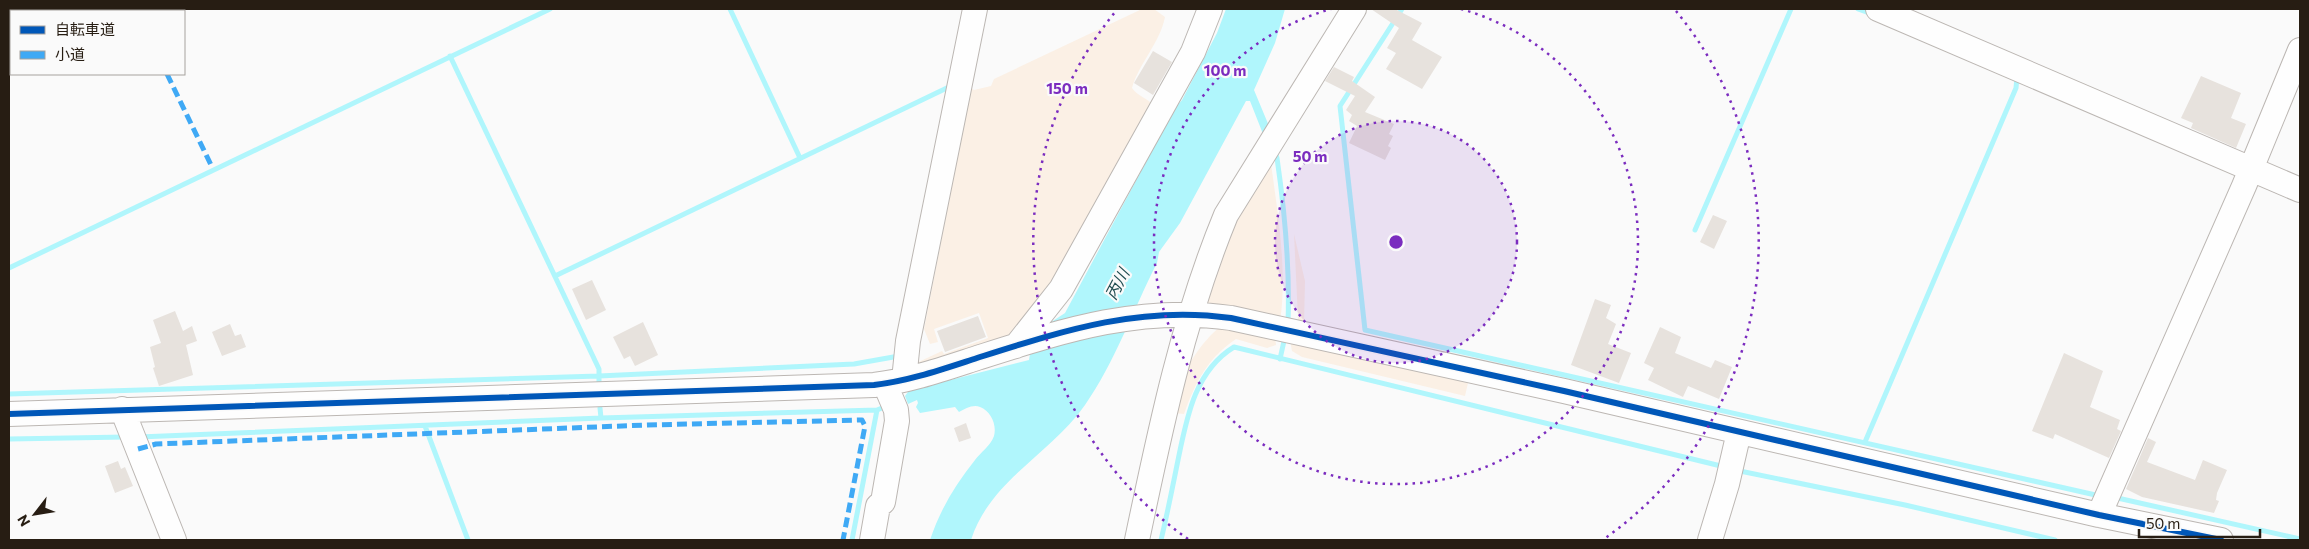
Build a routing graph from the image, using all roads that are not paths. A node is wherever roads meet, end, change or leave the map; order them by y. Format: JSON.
{"nodes":[{"id":1,"x":975,"y":9,"type":"edge"},
{"id":2,"x":1210,"y":9,"type":"edge"},
{"id":3,"x":1354,"y":9,"type":"edge"},
{"id":4,"x":1878,"y":9,"type":"edge"},
{"id":5,"x":2300,"y":50,"type":"edge"},
{"id":6,"x":2249,"y":174,"type":"junction"},
{"id":7,"x":2300,"y":190,"type":"edge"},
{"id":8,"x":1187,"y":314,"type":"junction"},
{"id":9,"x":1022,"y":344,"type":"junction"},
{"id":10,"x":899,"y":380,"type":"junction"},
{"id":11,"x":9,"y":414,"type":"edge"},
{"id":12,"x":129,"y":428,"type":"junction"},
{"id":13,"x":1740,"y":432,"type":"junction"},
{"id":14,"x":2105,"y":501,"type":"junction"},
{"id":15,"x":174,"y":540,"type":"edge"},
{"id":16,"x":872,"y":540,"type":"edge"},
{"id":17,"x":1137,"y":540,"type":"edge"},
{"id":18,"x":1710,"y":540,"type":"edge"},
{"id":19,"x":2221,"y":540,"type":"edge"}],
"edges":[{"from":1,"to":10,"type":"street"},
{"from":2,"to":9,"type":"street"},
{"from":3,"to":8,"type":"street"},
{"from":4,"to":6,"type":"street"},
{"from":5,"to":6,"type":"street"},
{"from":6,"to":7,"type":"street"},
{"from":6,"to":14,"type":"street"},
{"from":8,"to":9,"type":"street"},
{"from":8,"to":13,"type":"street"},
{"from":8,"to":17,"type":"street"},
{"from":9,"to":10,"type":"street"},
{"from":10,"to":12,"type":"street"},
{"from":10,"to":16,"type":"street"},
{"from":11,"to":12,"type":"street"},
{"from":12,"to":15,"type":"street"},
{"from":13,"to":14,"type":"street"},
{"from":13,"to":18,"type":"street"},
{"from":14,"to":19,"type":"street"}]}
